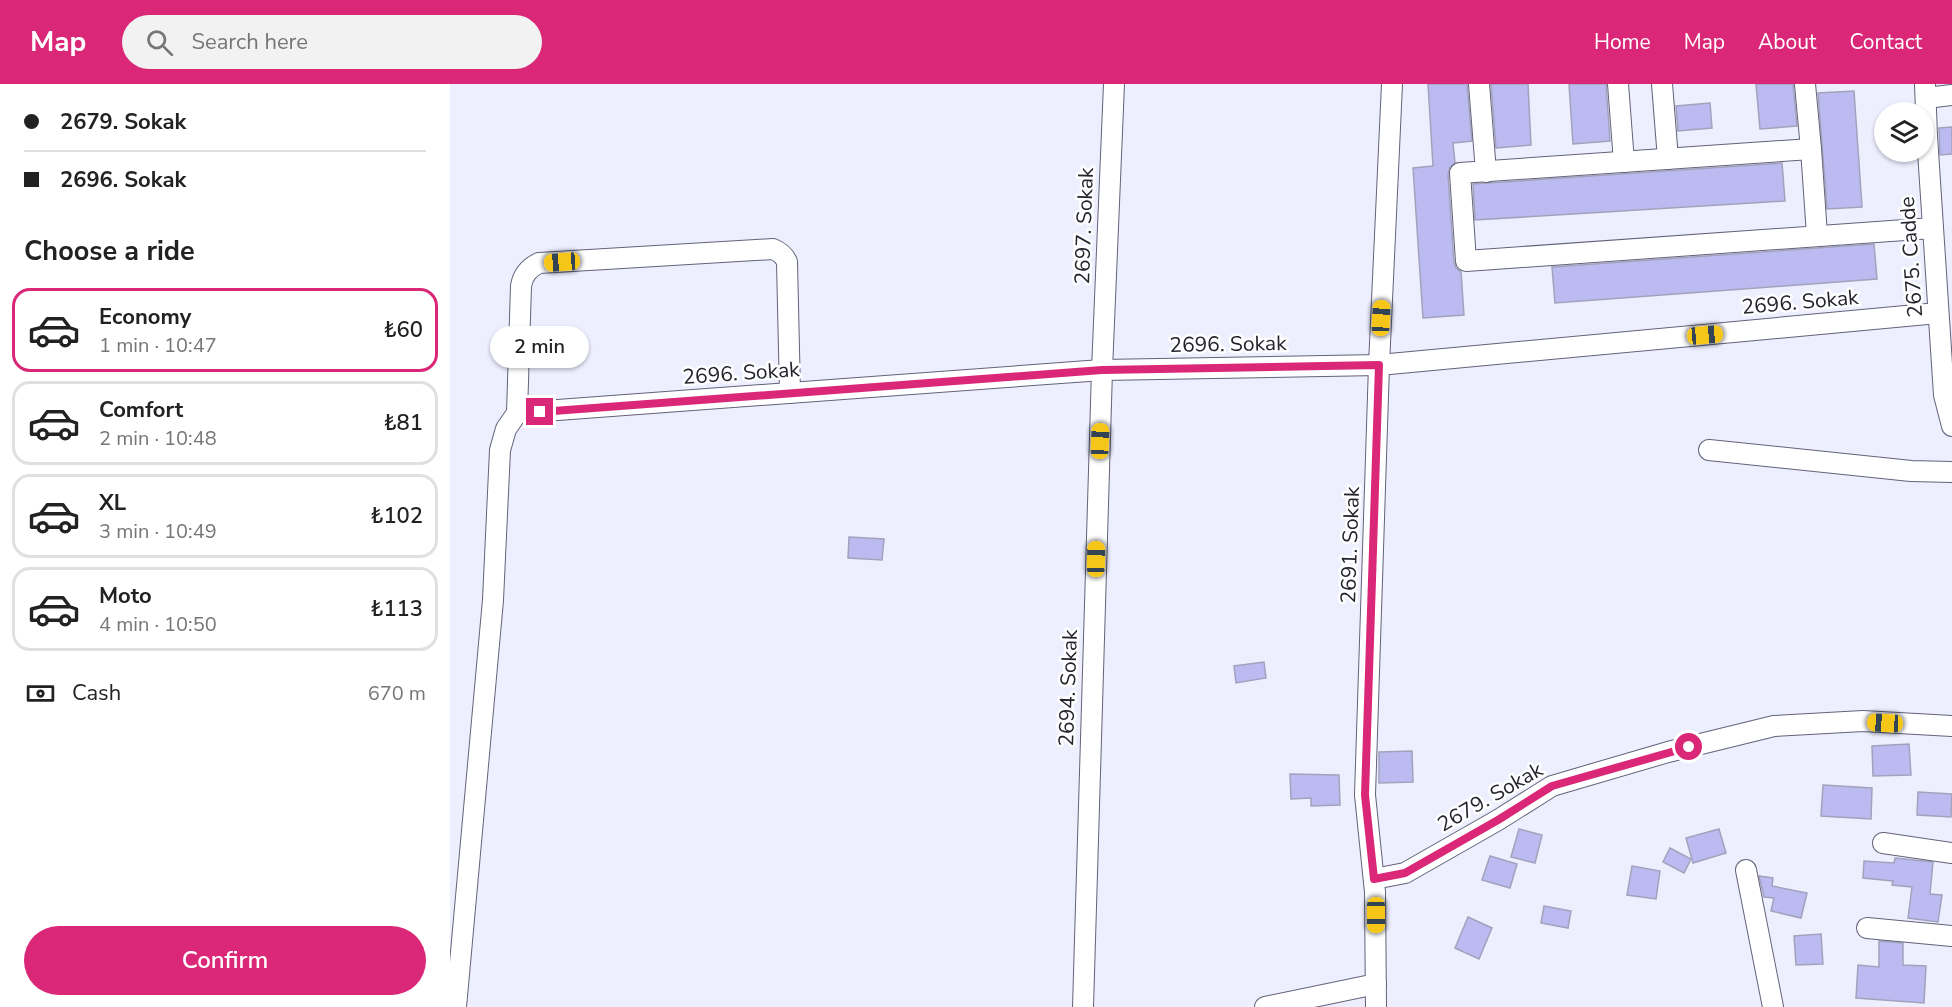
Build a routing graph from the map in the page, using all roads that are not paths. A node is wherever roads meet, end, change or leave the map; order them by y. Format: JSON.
{"nodes":[{"id":1,"x":1114,"y":84,"type":"edge"},
{"id":2,"x":1392,"y":84,"type":"edge"},
{"id":3,"x":1479,"y":84,"type":"edge"},
{"id":4,"x":1618,"y":84,"type":"edge"},
{"id":5,"x":1662,"y":84,"type":"edge"},
{"id":6,"x":1805,"y":84,"type":"edge"},
{"id":7,"x":1926,"y":91,"type":"edge"},
{"id":8,"x":1952,"y":95,"type":"edge"},
{"id":9,"x":1811,"y":149,"type":"junction"},
{"id":10,"x":1668,"y":159,"type":"junction"},
{"id":11,"x":1624,"y":162,"type":"junction"},
{"id":12,"x":1486,"y":172,"type":"junction"},
{"id":13,"x":1933,"y":228,"type":"junction"},
{"id":14,"x":1817,"y":235,"type":"junction"},
{"id":15,"x":1943,"y":254,"type":"edge"},
{"id":16,"x":1938,"y":313,"type":"junction"},
{"id":17,"x":1379,"y":365,"type":"junction"},
{"id":18,"x":1102,"y":370,"type":"junction"},
{"id":19,"x":790,"y":393,"type":"junction"},
{"id":20,"x":517,"y":413,"type":"junction"},
{"id":21,"x":1952,"y":426,"type":"edge"},
{"id":22,"x":1708,"y":450,"type":"dead end"},
{"id":23,"x":1952,"y":472,"type":"edge"},
{"id":24,"x":1952,"y":726,"type":"edge"},
{"id":25,"x":1883,"y":843,"type":"dead end"},
{"id":26,"x":1952,"y":853,"type":"edge"},
{"id":27,"x":1746,"y":870,"type":"dead end"},
{"id":28,"x":1374,"y":879,"type":"junction"},
{"id":29,"x":1867,"y":928,"type":"dead end"},
{"id":30,"x":1952,"y":936,"type":"edge"},
{"id":31,"x":1376,"y":984,"type":"junction"},
{"id":32,"x":456,"y":1007,"type":"edge"},
{"id":33,"x":1083,"y":1007,"type":"edge"},
{"id":34,"x":1265,"y":1007,"type":"edge"},
{"id":35,"x":1376,"y":1007,"type":"edge"},
{"id":36,"x":1773,"y":1007,"type":"edge"}],
"edges":[{"from":1,"to":18,"type":"street","name":"2697. Sokak"},
{"from":2,"to":17,"type":"street","name":"2691. Sokak"},
{"from":3,"to":12,"type":"street"},
{"from":4,"to":11,"type":"street"},
{"from":5,"to":10,"type":"street"},
{"from":6,"to":9,"type":"street"},
{"from":7,"to":8,"type":"street"},
{"from":7,"to":13,"type":"street","name":"2675. Cadde"},
{"from":9,"to":10,"type":"street"},
{"from":9,"to":14,"type":"street"},
{"from":10,"to":11,"type":"street"},
{"from":11,"to":12,"type":"street"},
{"from":12,"to":14,"type":"street"},
{"from":13,"to":14,"type":"street"},
{"from":13,"to":15,"type":"street","name":"2675. Cadde"},
{"from":15,"to":16,"type":"street","name":"2675. Cadde"},
{"from":16,"to":17,"type":"street","name":"2696. Sokak"},
{"from":16,"to":21,"type":"street","name":"2675. Cadde"},
{"from":17,"to":18,"type":"street","name":"2696. Sokak"},
{"from":17,"to":28,"type":"street","name":"2691. Sokak"},
{"from":18,"to":19,"type":"street","name":"2696. Sokak"},
{"from":18,"to":33,"type":"street","name":"2694. Sokak"},
{"from":19,"to":20,"type":"street","name":"2696. Sokak"},
{"from":19,"to":20,"type":"street"},
{"from":20,"to":32,"type":"street"},
{"from":22,"to":23,"type":"street"},
{"from":24,"to":28,"type":"street","name":"2679. Sokak"},
{"from":25,"to":26,"type":"street"},
{"from":27,"to":36,"type":"street"},
{"from":28,"to":31,"type":"street","name":"2691. Sokak"},
{"from":29,"to":30,"type":"street"},
{"from":31,"to":34,"type":"street"},
{"from":31,"to":35,"type":"street","name":"2691. Sokak"}]}
